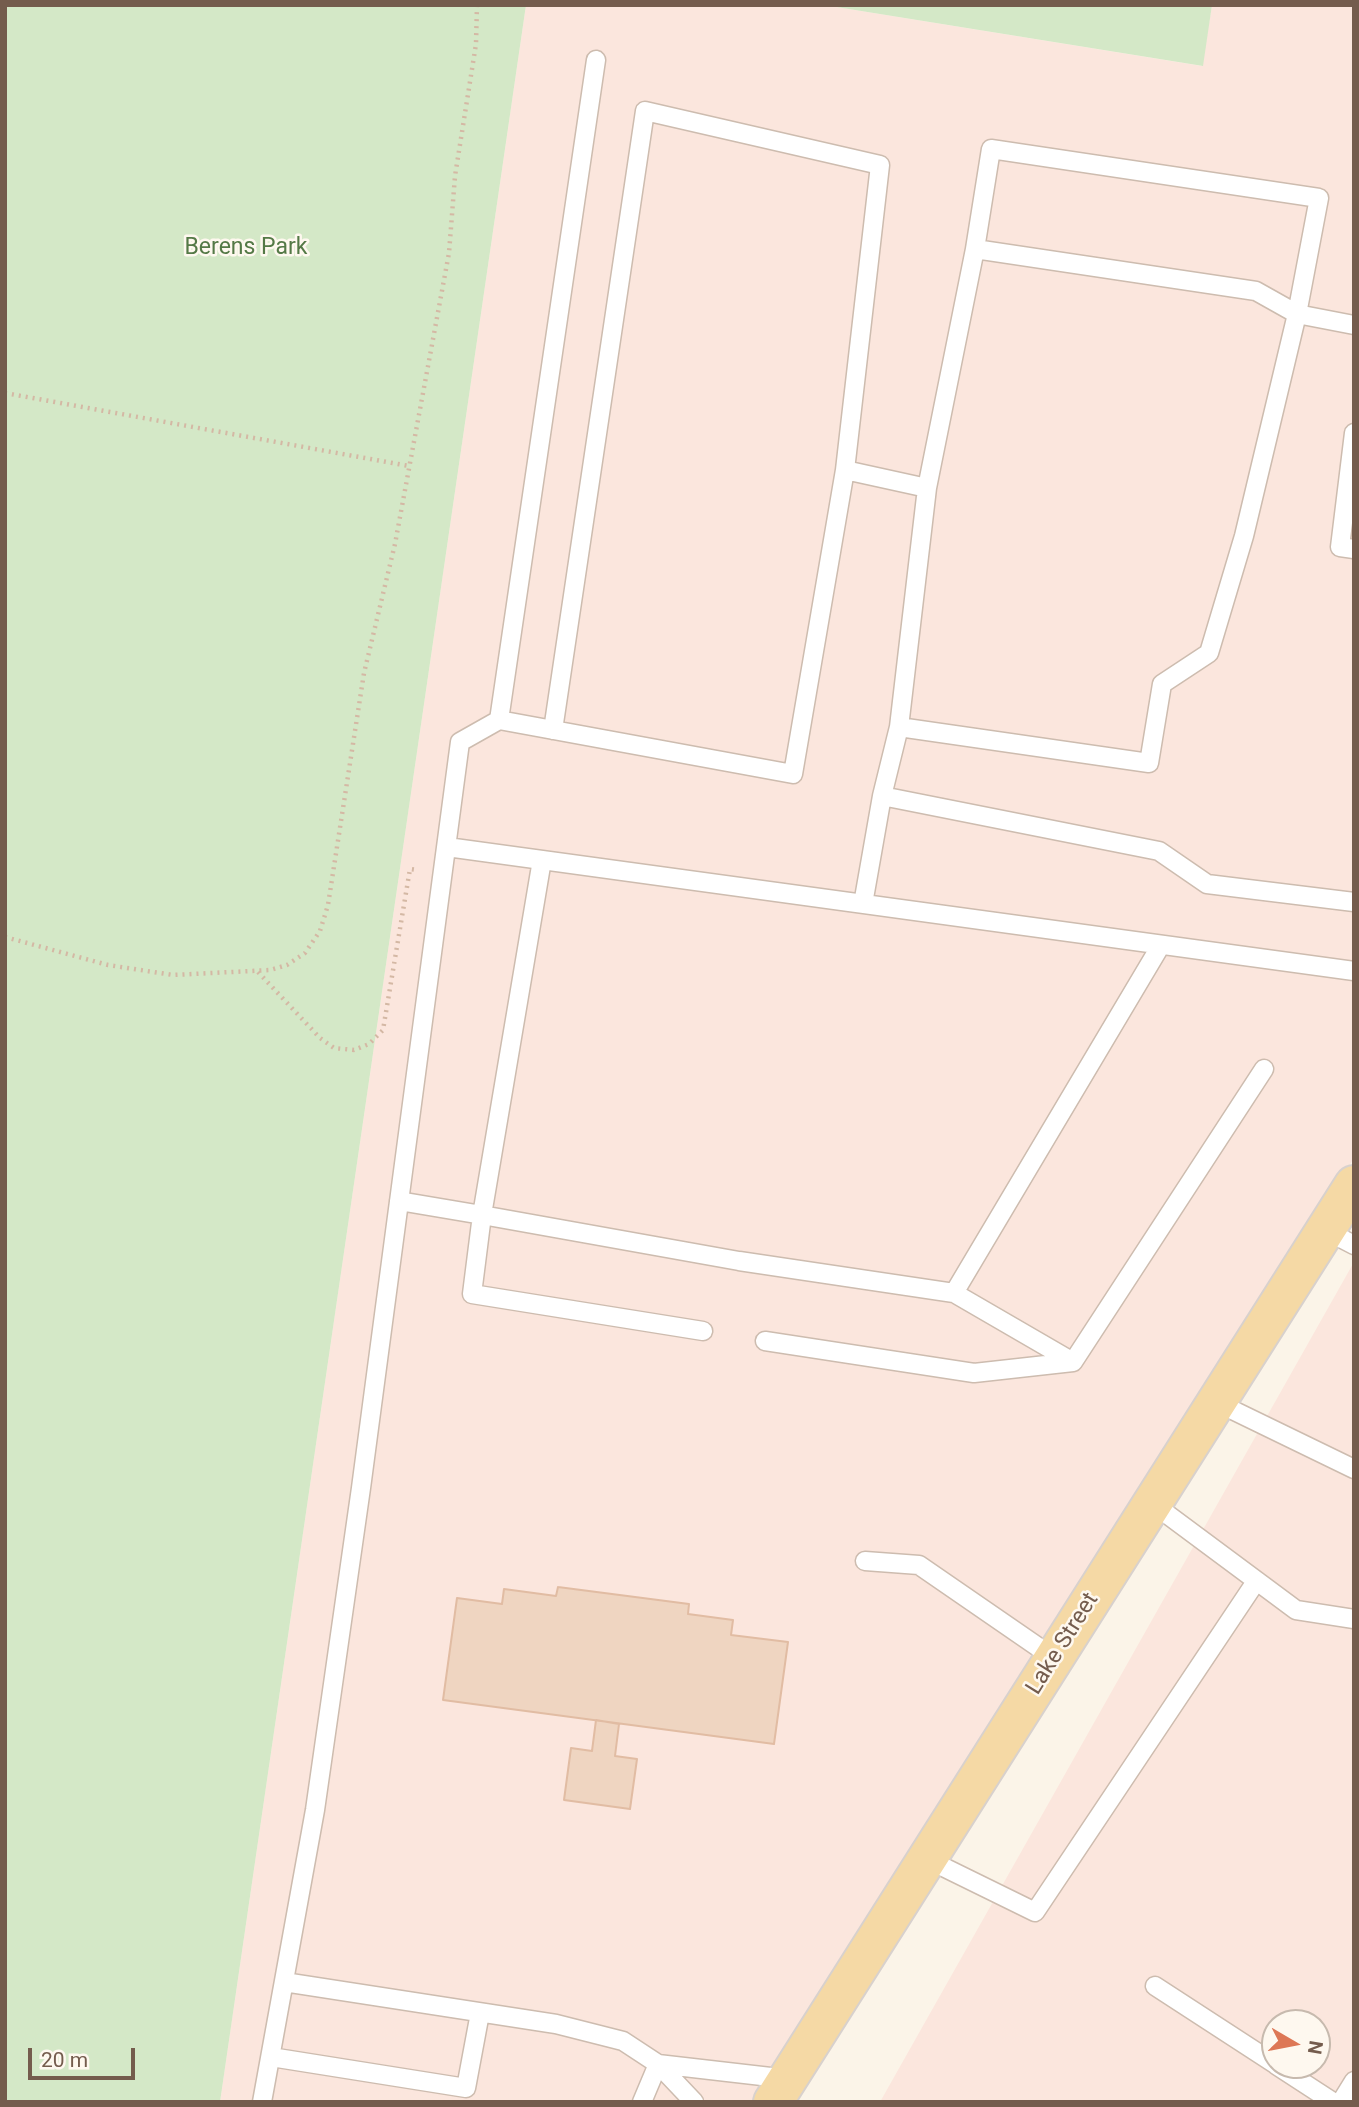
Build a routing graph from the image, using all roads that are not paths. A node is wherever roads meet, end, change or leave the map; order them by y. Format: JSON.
{"nodes":[{"id":1,"x":596,"y":60,"type":"dead end"},
{"id":2,"x":975,"y":249,"type":"junction"},
{"id":3,"x":1297,"y":314,"type":"junction"},
{"id":4,"x":1354,"y":325,"type":"edge"},
{"id":5,"x":1354,"y":433,"type":"edge"},
{"id":6,"x":1351,"y":464,"type":"edge"},
{"id":7,"x":845,"y":470,"type":"junction"},
{"id":8,"x":927,"y":488,"type":"junction"},
{"id":9,"x":1354,"y":549,"type":"edge"},
{"id":10,"x":499,"y":720,"type":"junction"},
{"id":11,"x":899,"y":727,"type":"junction"},
{"id":12,"x":553,"y":730,"type":"junction"},
{"id":13,"x":882,"y":796,"type":"junction"},
{"id":14,"x":447,"y":847,"type":"junction"},
{"id":15,"x":542,"y":860,"type":"junction"},
{"id":16,"x":1354,"y":902,"type":"edge"},
{"id":17,"x":863,"y":904,"type":"junction"},
{"id":18,"x":1161,"y":945,"type":"junction"},
{"id":19,"x":1354,"y":971,"type":"edge"},
{"id":20,"x":1264,"y":1069,"type":"dead end"},
{"id":21,"x":1354,"y":1185,"type":"edge"},
{"id":22,"x":399,"y":1201,"type":"junction"},
{"id":23,"x":482,"y":1214,"type":"junction"},
{"id":24,"x":1340,"y":1238,"type":"edge"},
{"id":25,"x":954,"y":1293,"type":"junction"},
{"id":26,"x":703,"y":1331,"type":"dead end"},
{"id":27,"x":765,"y":1341,"type":"dead end"},
{"id":28,"x":1073,"y":1362,"type":"junction"},
{"id":29,"x":1216,"y":1402,"type":"junction"},
{"id":30,"x":1354,"y":1469,"type":"edge"},
{"id":31,"x":1152,"y":1503,"type":"junction"},
{"id":32,"x":865,"y":1561,"type":"dead end"},
{"id":33,"x":1255,"y":1583,"type":"junction"},
{"id":34,"x":1354,"y":1619,"type":"edge"},
{"id":35,"x":1054,"y":1658,"type":"junction"},
{"id":36,"x":927,"y":1858,"type":"junction"},
{"id":37,"x":284,"y":1982,"type":"junction"},
{"id":38,"x":1155,"y":1986,"type":"dead end"},
{"id":39,"x":480,"y":2013,"type":"junction"},
{"id":40,"x":1261,"y":2056,"type":"edge"},
{"id":41,"x":271,"y":2057,"type":"junction"},
{"id":42,"x":658,"y":2064,"type":"junction"},
{"id":43,"x":1297,"y":2079,"type":"edge"},
{"id":44,"x":1354,"y":2081,"type":"edge"},
{"id":45,"x":780,"y":2090,"type":"edge"},
{"id":46,"x":262,"y":2102,"type":"edge"},
{"id":47,"x":642,"y":2102,"type":"edge"},
{"id":48,"x":694,"y":2102,"type":"edge"},
{"id":49,"x":1333,"y":2102,"type":"edge"},
{"id":50,"x":1341,"y":2102,"type":"edge"}],
"edges":[{"from":1,"to":10,"type":"lane"},
{"from":2,"to":3,"type":"lane"},
{"from":2,"to":3,"type":"lane"},
{"from":2,"to":8,"type":"lane"},
{"from":3,"to":4,"type":"lane"},
{"from":3,"to":11,"type":"lane"},
{"from":5,"to":6,"type":"lane"},
{"from":6,"to":9,"type":"lane"},
{"from":7,"to":8,"type":"lane"},
{"from":7,"to":12,"type":"lane"},
{"from":7,"to":12,"type":"lane"},
{"from":8,"to":11,"type":"lane"},
{"from":10,"to":12,"type":"lane"},
{"from":10,"to":14,"type":"lane"},
{"from":11,"to":13,"type":"lane"},
{"from":13,"to":16,"type":"lane"},
{"from":13,"to":17,"type":"lane"},
{"from":14,"to":15,"type":"lane"},
{"from":14,"to":22,"type":"lane"},
{"from":15,"to":17,"type":"lane"},
{"from":15,"to":23,"type":"lane"},
{"from":17,"to":18,"type":"lane"},
{"from":18,"to":19,"type":"lane"},
{"from":18,"to":25,"type":"lane"},
{"from":20,"to":28,"type":"lane"},
{"from":21,"to":24,"type":"main road","name":"Lake Street"},
{"from":22,"to":23,"type":"lane"},
{"from":22,"to":37,"type":"lane"},
{"from":23,"to":25,"type":"lane"},
{"from":23,"to":26,"type":"lane"},
{"from":24,"to":29,"type":"main road","name":"Lake Street"},
{"from":25,"to":28,"type":"lane"},
{"from":27,"to":28,"type":"lane"},
{"from":29,"to":30,"type":"lane"},
{"from":29,"to":31,"type":"main road","name":"Lake Street"},
{"from":31,"to":33,"type":"lane"},
{"from":31,"to":35,"type":"main road","name":"Lake Street"},
{"from":32,"to":35,"type":"lane"},
{"from":33,"to":34,"type":"lane"},
{"from":33,"to":36,"type":"lane"},
{"from":35,"to":36,"type":"main road","name":"Lake Street"},
{"from":36,"to":45,"type":"main road","name":"Lake Street"},
{"from":37,"to":39,"type":"lane"},
{"from":37,"to":41,"type":"lane"},
{"from":38,"to":40,"type":"lane"},
{"from":39,"to":41,"type":"lane"},
{"from":39,"to":42,"type":"lane"},
{"from":41,"to":46,"type":"lane"},
{"from":42,"to":45,"type":"lane"},
{"from":42,"to":47,"type":"lane"},
{"from":42,"to":48,"type":"lane"},
{"from":43,"to":49,"type":"lane"},
{"from":44,"to":50,"type":"lane"}]}
